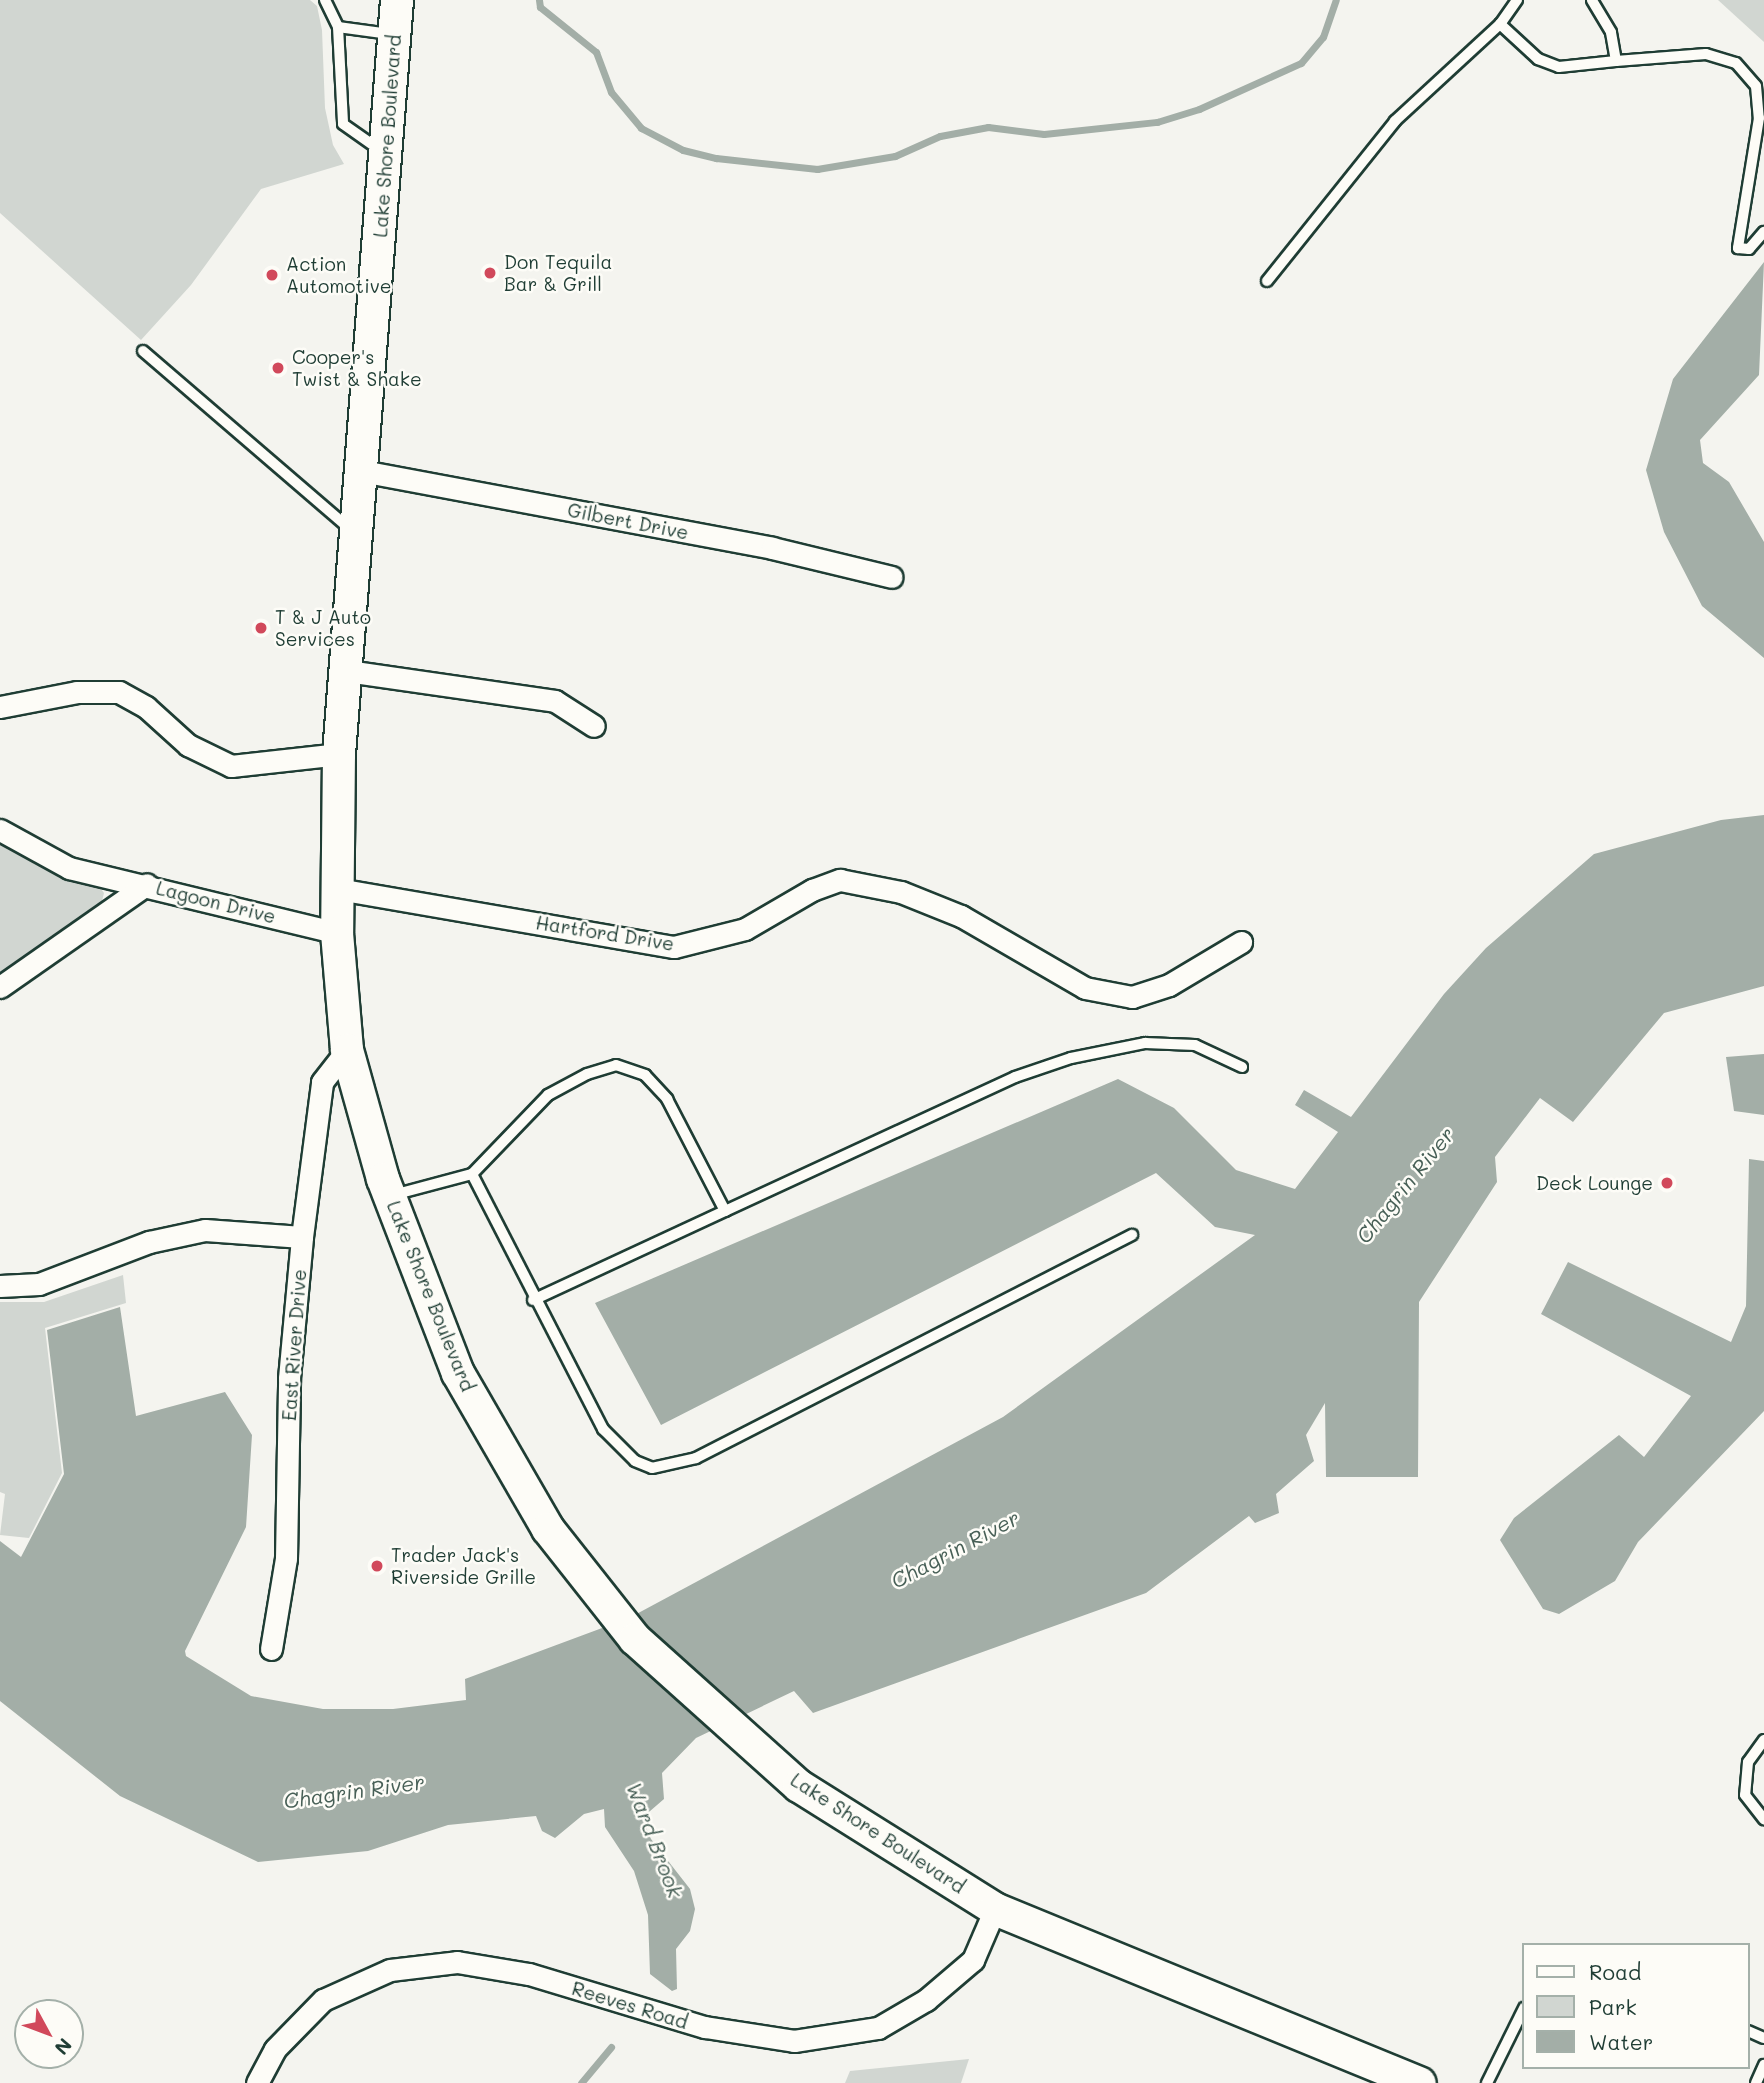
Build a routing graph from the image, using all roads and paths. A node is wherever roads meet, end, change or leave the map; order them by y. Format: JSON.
{"nodes":[{"id":1,"x":325,"y":0,"type":"edge"},
{"id":2,"x":397,"y":0,"type":"edge"},
{"id":3,"x":1517,"y":0,"type":"edge"},
{"id":4,"x":1592,"y":0,"type":"edge"},
{"id":5,"x":1500,"y":24,"type":"junction"},
{"id":6,"x":338,"y":27,"type":"junction"},
{"id":7,"x":395,"y":34,"type":"junction"},
{"id":8,"x":1616,"y":61,"type":"junction"},
{"id":9,"x":385,"y":154,"type":"junction"},
{"id":10,"x":1764,"y":232,"type":"edge"},
{"id":11,"x":1267,"y":281,"type":"dead end"},
{"id":12,"x":144,"y":351,"type":"dead end"},
{"id":13,"x":362,"y":471,"type":"junction"},
{"id":14,"x":357,"y":536,"type":"junction"},
{"id":15,"x":892,"y":577,"type":"dead end"},
{"id":16,"x":347,"y":671,"type":"junction"},
{"id":17,"x":0,"y":707,"type":"edge"},
{"id":18,"x":594,"y":726,"type":"dead end"},
{"id":19,"x":339,"y":754,"type":"junction"},
{"id":20,"x":0,"y":830,"type":"edge"},
{"id":21,"x":147,"y":884,"type":"junction"},
{"id":22,"x":338,"y":889,"type":"junction"},
{"id":23,"x":337,"y":933,"type":"junction"},
{"id":24,"x":1241,"y":942,"type":"dead end"},
{"id":25,"x":0,"y":987,"type":"edge"},
{"id":26,"x":347,"y":1050,"type":"junction"},
{"id":27,"x":1242,"y":1067,"type":"dead end"},
{"id":28,"x":472,"y":1174,"type":"junction"},
{"id":29,"x":390,"y":1195,"type":"junction"},
{"id":30,"x":725,"y":1211,"type":"junction"},
{"id":31,"x":1132,"y":1235,"type":"dead end"},
{"id":32,"x":302,"y":1237,"type":"junction"},
{"id":33,"x":0,"y":1286,"type":"edge"},
{"id":34,"x":533,"y":1300,"type":"junction"},
{"id":35,"x":271,"y":1649,"type":"dead end"},
{"id":36,"x":1764,"y":1740,"type":"edge"},
{"id":37,"x":1764,"y":1819,"type":"edge"},
{"id":38,"x":995,"y":1909,"type":"junction"},
{"id":39,"x":1522,"y":2012,"type":"edge"},
{"id":40,"x":1764,"y":2065,"type":"edge"},
{"id":41,"x":257,"y":2083,"type":"edge"},
{"id":42,"x":1420,"y":2083,"type":"edge"},
{"id":43,"x":1487,"y":2083,"type":"edge"},
{"id":44,"x":1756,"y":2083,"type":"edge"}],
"edges":[{"from":1,"to":6,"type":"lane"},
{"from":2,"to":7,"type":"main road","name":"Lake Shore Boulevard"},
{"from":3,"to":5,"type":"lane"},
{"from":4,"to":8,"type":"lane"},
{"from":5,"to":8,"type":"lane"},
{"from":5,"to":11,"type":"lane"},
{"from":6,"to":7,"type":"lane"},
{"from":6,"to":9,"type":"lane"},
{"from":7,"to":9,"type":"main road","name":"Lake Shore Boulevard"},
{"from":8,"to":10,"type":"lane"},
{"from":9,"to":13,"type":"main road","name":"Lake Shore Boulevard"},
{"from":12,"to":14,"type":"lane"},
{"from":13,"to":14,"type":"main road","name":"Lake Shore Boulevard"},
{"from":13,"to":15,"type":"street","name":"Gilbert Drive"},
{"from":14,"to":16,"type":"main road","name":"Lake Shore Boulevard"},
{"from":16,"to":18,"type":"street"},
{"from":16,"to":19,"type":"main road","name":"Lake Shore Boulevard"},
{"from":17,"to":19,"type":"street"},
{"from":19,"to":22,"type":"main road","name":"Lake Shore Boulevard"},
{"from":20,"to":21,"type":"street"},
{"from":21,"to":23,"type":"street","name":"Lagoon Drive"},
{"from":21,"to":25,"type":"street","name":"Lagoon Drive"},
{"from":22,"to":23,"type":"main road","name":"Lake Shore Boulevard"},
{"from":22,"to":24,"type":"street","name":"Hartford Drive"},
{"from":23,"to":26,"type":"main road","name":"Lake Shore Boulevard"},
{"from":26,"to":29,"type":"main road","name":"Lake Shore Boulevard"},
{"from":26,"to":32,"type":"street","name":"East River Drive"},
{"from":27,"to":30,"type":"lane"},
{"from":28,"to":29,"type":"lane"},
{"from":28,"to":30,"type":"lane"},
{"from":28,"to":34,"type":"lane"},
{"from":29,"to":38,"type":"main road","name":"Lake Shore Boulevard"},
{"from":30,"to":34,"type":"lane"},
{"from":31,"to":34,"type":"lane"},
{"from":32,"to":33,"type":"street"},
{"from":32,"to":35,"type":"street","name":"East River Drive"},
{"from":36,"to":37,"type":"lane"},
{"from":38,"to":41,"type":"street","name":"Reeves Road"},
{"from":38,"to":42,"type":"main road","name":"Lake Shore Boulevard"},
{"from":39,"to":43,"type":"lane"},
{"from":40,"to":44,"type":"lane"}]}
